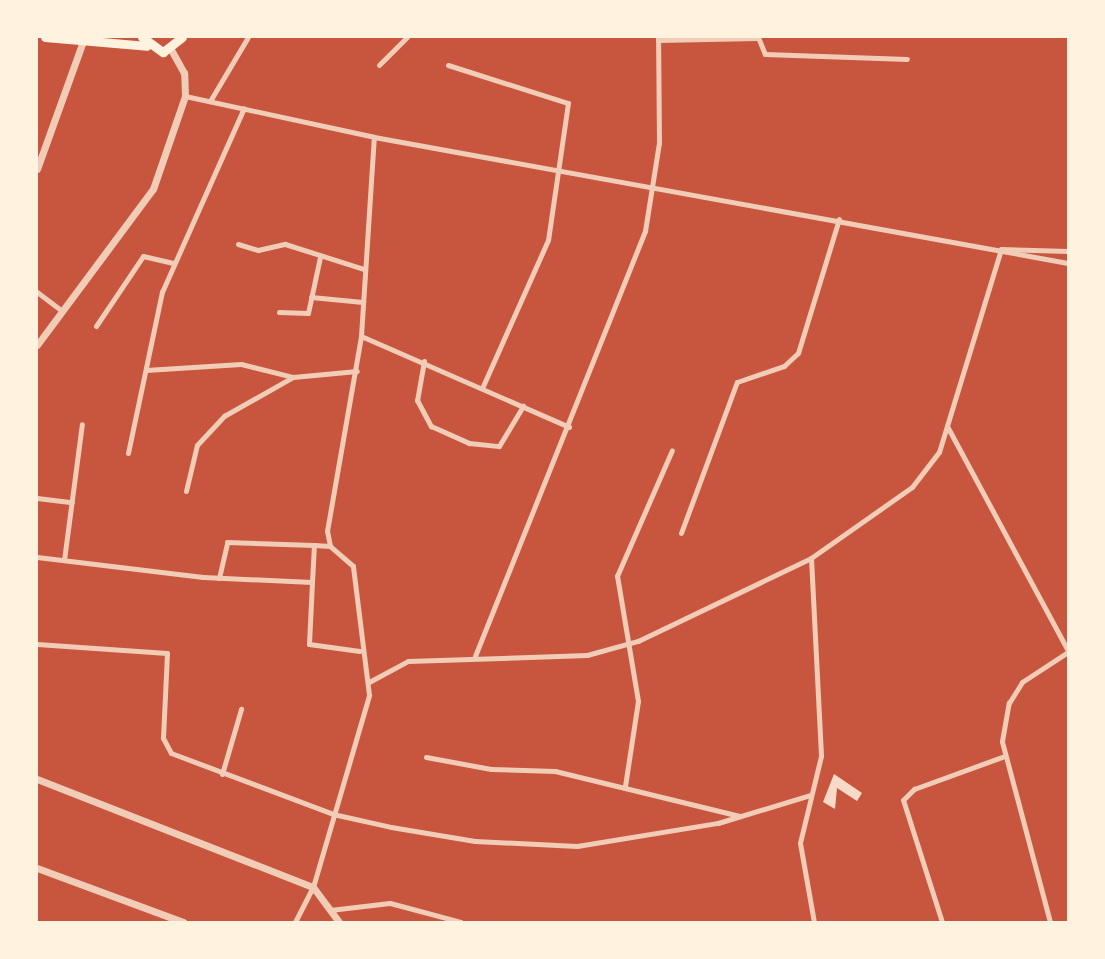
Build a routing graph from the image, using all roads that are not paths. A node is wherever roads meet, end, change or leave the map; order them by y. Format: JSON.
{"nodes":[{"id":1,"x":45,"y":37,"type":"edge"},
{"id":2,"x":142,"y":37,"type":"edge"},
{"id":3,"x":182,"y":37,"type":"edge"},
{"id":4,"x":248,"y":37,"type":"edge"},
{"id":5,"x":407,"y":37,"type":"edge"},
{"id":6,"x":758,"y":37,"type":"edge"},
{"id":7,"x":658,"y":38,"type":"edge"},
{"id":8,"x":83,"y":40,"type":"junction"},
{"id":9,"x":147,"y":46,"type":"junction"},
{"id":10,"x":171,"y":50,"type":"junction"},
{"id":11,"x":907,"y":59,"type":"dead end"},
{"id":12,"x":379,"y":65,"type":"dead end"},
{"id":13,"x":447,"y":65,"type":"dead end"},
{"id":14,"x":185,"y":96,"type":"junction"},
{"id":15,"x":210,"y":101,"type":"junction"},
{"id":16,"x":244,"y":108,"type":"junction"},
{"id":17,"x":374,"y":137,"type":"junction"},
{"id":18,"x":41,"y":147,"type":"edge"},
{"id":19,"x":37,"y":169,"type":"edge"},
{"id":20,"x":562,"y":172,"type":"junction"},
{"id":21,"x":656,"y":186,"type":"junction"},
{"id":22,"x":839,"y":219,"type":"junction"},
{"id":23,"x":238,"y":244,"type":"dead end"},
{"id":24,"x":1001,"y":249,"type":"junction"},
{"id":25,"x":1068,"y":251,"type":"edge"},
{"id":26,"x":320,"y":257,"type":"junction"},
{"id":27,"x":173,"y":263,"type":"junction"},
{"id":28,"x":1068,"y":263,"type":"edge"},
{"id":29,"x":364,"y":269,"type":"junction"},
{"id":30,"x":37,"y":292,"type":"edge"},
{"id":31,"x":311,"y":297,"type":"junction"},
{"id":32,"x":363,"y":302,"type":"junction"},
{"id":33,"x":61,"y":311,"type":"junction"},
{"id":34,"x":279,"y":312,"type":"dead end"},
{"id":35,"x":96,"y":326,"type":"dead end"},
{"id":36,"x":361,"y":336,"type":"junction"},
{"id":37,"x":37,"y":345,"type":"edge"},
{"id":38,"x":424,"y":361,"type":"junction"},
{"id":39,"x":146,"y":370,"type":"junction"},
{"id":40,"x":357,"y":371,"type":"junction"},
{"id":41,"x":293,"y":377,"type":"junction"},
{"id":42,"x":482,"y":388,"type":"junction"},
{"id":43,"x":523,"y":406,"type":"junction"},
{"id":44,"x":82,"y":424,"type":"dead end"},
{"id":45,"x":947,"y":426,"type":"junction"},
{"id":46,"x":569,"y":427,"type":"junction"},
{"id":47,"x":672,"y":450,"type":"dead end"},
{"id":48,"x":128,"y":453,"type":"dead end"},
{"id":49,"x":186,"y":491,"type":"dead end"},
{"id":50,"x":37,"y":498,"type":"edge"},
{"id":51,"x":72,"y":502,"type":"junction"},
{"id":52,"x":681,"y":533,"type":"dead end"},
{"id":53,"x":314,"y":545,"type":"junction"},
{"id":54,"x":330,"y":546,"type":"junction"},
{"id":55,"x":37,"y":556,"type":"edge"},
{"id":56,"x":811,"y":558,"type":"junction"},
{"id":57,"x":64,"y":560,"type":"junction"},
{"id":58,"x":219,"y":578,"type":"junction"},
{"id":59,"x":312,"y":582,"type":"junction"},
{"id":60,"x":37,"y":644,"type":"edge"},
{"id":61,"x":625,"y":644,"type":"junction"},
{"id":62,"x":360,"y":651,"type":"junction"},
{"id":63,"x":1068,"y":652,"type":"edge"},
{"id":64,"x":475,"y":656,"type":"junction"},
{"id":65,"x":369,"y":682,"type":"junction"},
{"id":66,"x":241,"y":709,"type":"dead end"},
{"id":67,"x":426,"y":757,"type":"dead end"},
{"id":68,"x":1002,"y":757,"type":"junction"},
{"id":69,"x":222,"y":774,"type":"junction"},
{"id":70,"x":37,"y":779,"type":"edge"},
{"id":71,"x":625,"y":786,"type":"junction"},
{"id":72,"x":810,"y":796,"type":"junction"},
{"id":73,"x":334,"y":814,"type":"junction"},
{"id":74,"x":743,"y":817,"type":"junction"},
{"id":75,"x":37,"y":868,"type":"edge"},
{"id":76,"x":313,"y":887,"type":"junction"},
{"id":77,"x":330,"y":910,"type":"junction"},
{"id":78,"x":167,"y":920,"type":"edge"},
{"id":79,"x":183,"y":922,"type":"edge"},
{"id":80,"x":295,"y":922,"type":"edge"},
{"id":81,"x":339,"y":922,"type":"edge"},
{"id":82,"x":461,"y":922,"type":"edge"},
{"id":83,"x":814,"y":922,"type":"edge"},
{"id":84,"x":942,"y":922,"type":"edge"},
{"id":85,"x":1050,"y":922,"type":"edge"}],
"edges":[{"from":1,"to":8,"type":"main road"},
{"from":2,"to":9,"type":"main road"},
{"from":3,"to":10,"type":"main road"},
{"from":4,"to":15,"type":"street"},
{"from":5,"to":12,"type":"street"},
{"from":6,"to":7,"type":"street"},
{"from":6,"to":11,"type":"street"},
{"from":7,"to":21,"type":"street"},
{"from":8,"to":9,"type":"main road"},
{"from":8,"to":18,"type":"street"},
{"from":9,"to":10,"type":"main road"},
{"from":10,"to":14,"type":"street"},
{"from":13,"to":20,"type":"street"},
{"from":14,"to":15,"type":"street"},
{"from":14,"to":33,"type":"street"},
{"from":15,"to":16,"type":"street"},
{"from":16,"to":17,"type":"street"},
{"from":16,"to":27,"type":"street"},
{"from":17,"to":20,"type":"street"},
{"from":17,"to":29,"type":"street"},
{"from":18,"to":19,"type":"street"},
{"from":20,"to":21,"type":"street"},
{"from":20,"to":42,"type":"street"},
{"from":21,"to":22,"type":"street"},
{"from":21,"to":46,"type":"street"},
{"from":22,"to":24,"type":"street"},
{"from":22,"to":52,"type":"street"},
{"from":23,"to":26,"type":"street"},
{"from":24,"to":25,"type":"street"},
{"from":24,"to":28,"type":"street"},
{"from":24,"to":45,"type":"street"},
{"from":26,"to":29,"type":"street"},
{"from":26,"to":31,"type":"street"},
{"from":27,"to":35,"type":"street"},
{"from":27,"to":39,"type":"street"},
{"from":29,"to":32,"type":"street"},
{"from":30,"to":33,"type":"street"},
{"from":31,"to":32,"type":"street"},
{"from":31,"to":34,"type":"street"},
{"from":32,"to":36,"type":"street"},
{"from":33,"to":37,"type":"street"},
{"from":36,"to":38,"type":"street"},
{"from":36,"to":40,"type":"street"},
{"from":38,"to":42,"type":"street"},
{"from":38,"to":43,"type":"street"},
{"from":39,"to":41,"type":"street"},
{"from":39,"to":48,"type":"street"},
{"from":40,"to":41,"type":"street"},
{"from":40,"to":54,"type":"street"},
{"from":41,"to":49,"type":"street"},
{"from":42,"to":43,"type":"street"},
{"from":43,"to":46,"type":"street"},
{"from":44,"to":51,"type":"street"},
{"from":45,"to":56,"type":"street"},
{"from":45,"to":63,"type":"street"},
{"from":46,"to":64,"type":"street"},
{"from":47,"to":61,"type":"street"},
{"from":50,"to":51,"type":"street"},
{"from":51,"to":57,"type":"street"},
{"from":53,"to":54,"type":"street"},
{"from":53,"to":58,"type":"street"},
{"from":53,"to":59,"type":"street"},
{"from":54,"to":62,"type":"street"},
{"from":55,"to":57,"type":"street"},
{"from":56,"to":61,"type":"street"},
{"from":56,"to":72,"type":"street"},
{"from":57,"to":58,"type":"street"},
{"from":58,"to":59,"type":"street"},
{"from":59,"to":62,"type":"street"},
{"from":60,"to":69,"type":"street"},
{"from":61,"to":64,"type":"street"},
{"from":61,"to":71,"type":"street"},
{"from":62,"to":65,"type":"street"},
{"from":63,"to":68,"type":"street"},
{"from":64,"to":65,"type":"street"},
{"from":65,"to":73,"type":"street"},
{"from":66,"to":69,"type":"street"},
{"from":67,"to":71,"type":"street"},
{"from":68,"to":84,"type":"street"},
{"from":68,"to":85,"type":"street"},
{"from":69,"to":73,"type":"street"},
{"from":70,"to":76,"type":"street"},
{"from":71,"to":74,"type":"street"},
{"from":72,"to":74,"type":"street"},
{"from":72,"to":83,"type":"street"},
{"from":73,"to":74,"type":"street"},
{"from":73,"to":76,"type":"street"},
{"from":75,"to":78,"type":"street"},
{"from":76,"to":77,"type":"street"},
{"from":76,"to":80,"type":"street"},
{"from":77,"to":81,"type":"street"},
{"from":77,"to":82,"type":"street"},
{"from":78,"to":79,"type":"street"}]}
